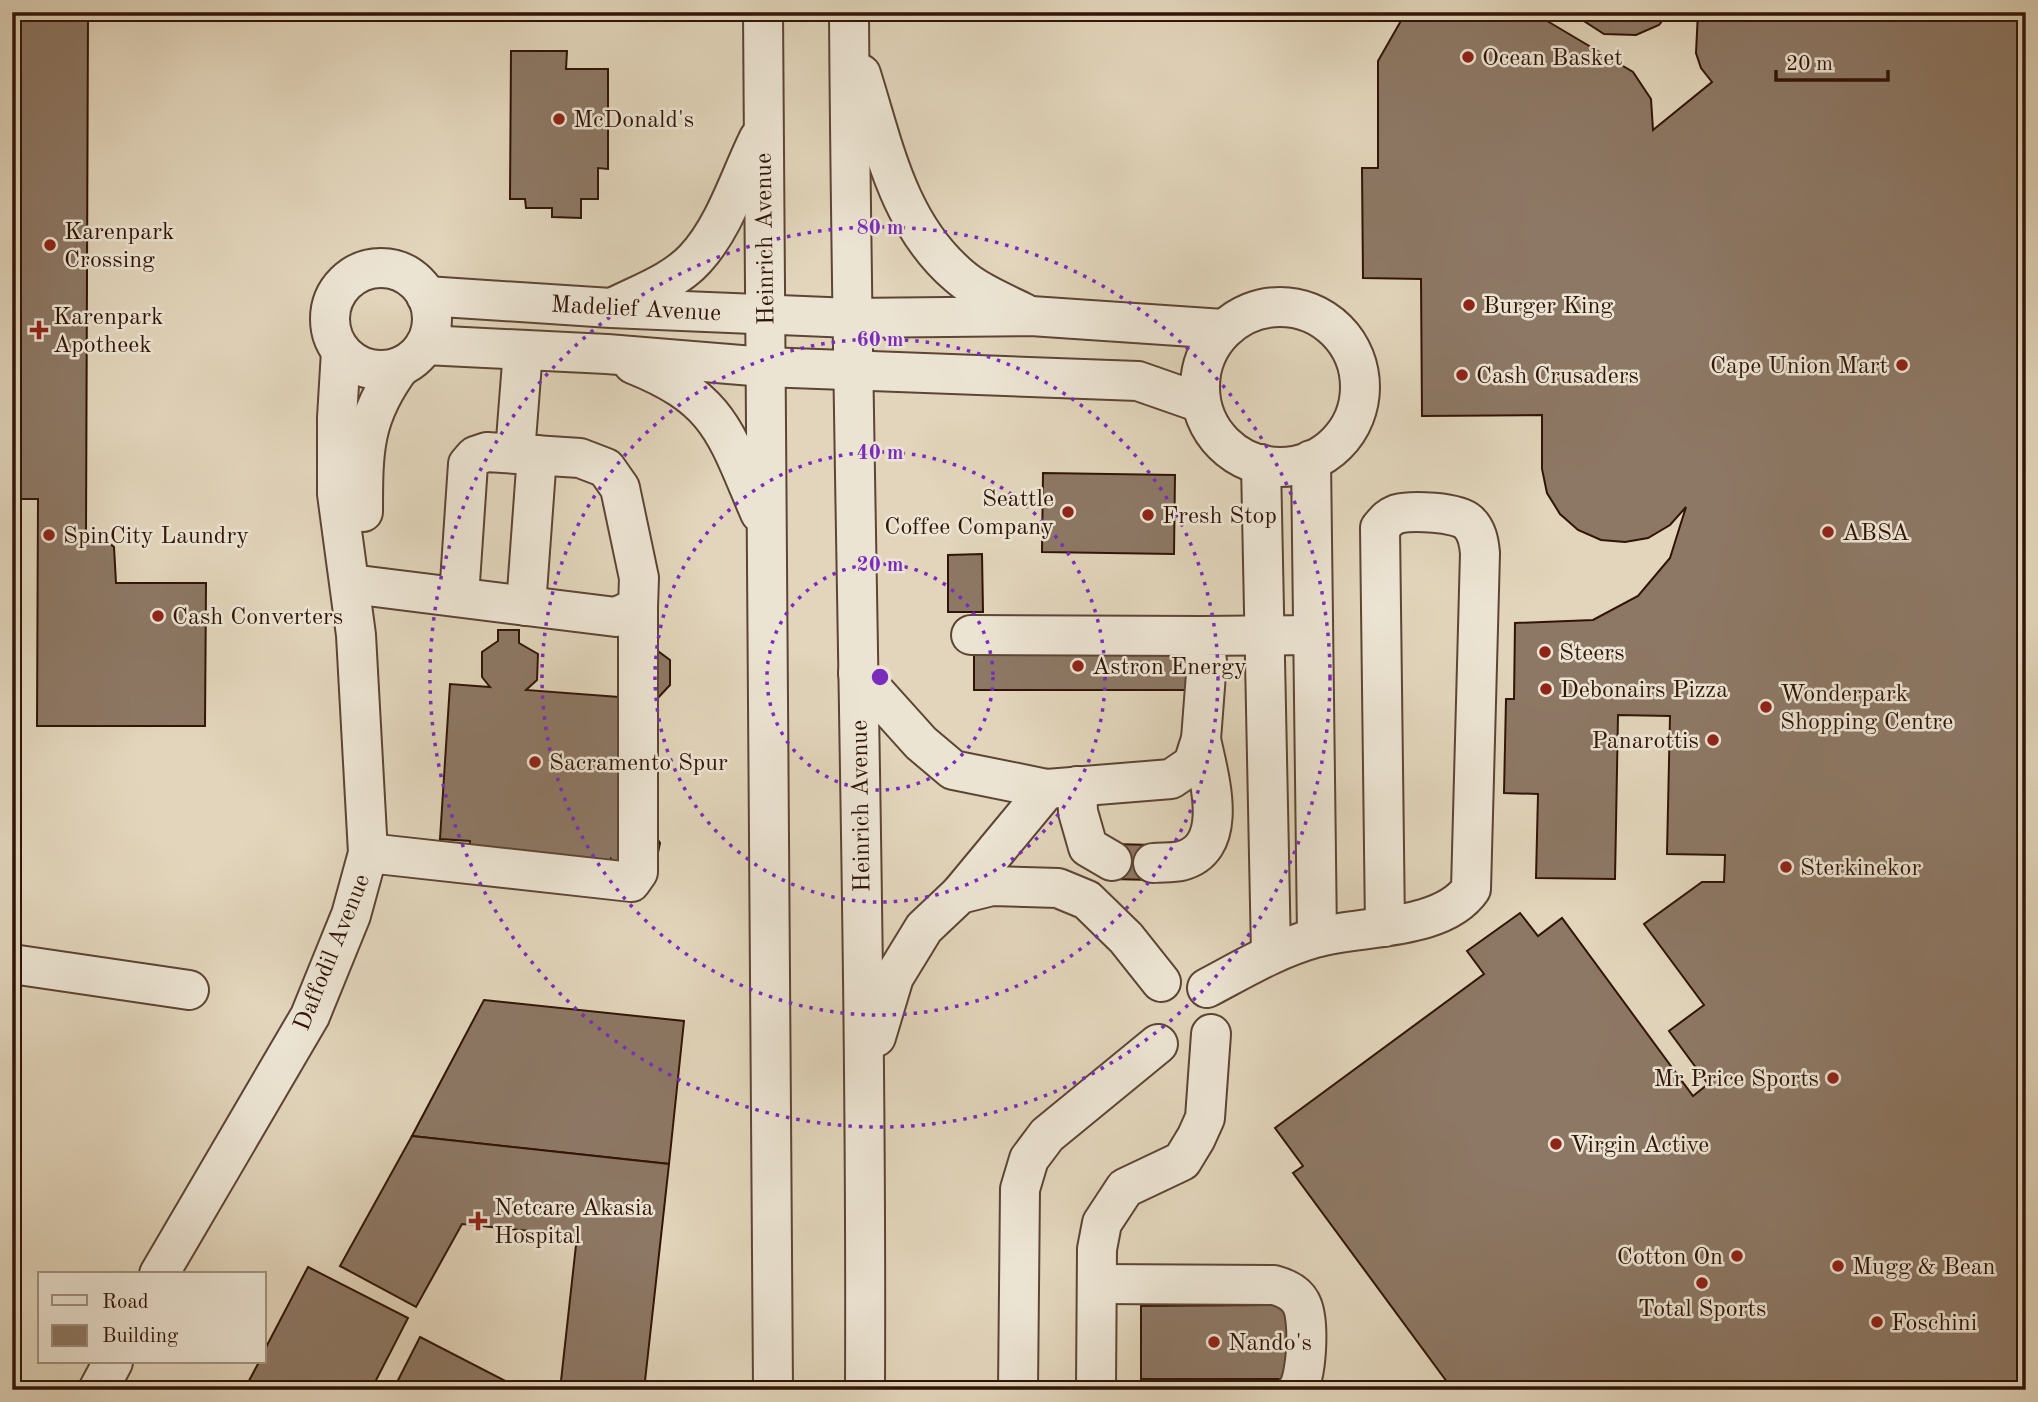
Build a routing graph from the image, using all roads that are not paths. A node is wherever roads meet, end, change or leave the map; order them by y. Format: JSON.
{"nodes":[{"id":1,"x":763,"y":12,"type":"edge"},
{"id":2,"x":849,"y":24,"type":"edge"},
{"id":3,"x":763,"y":130,"type":"junction"},
{"id":4,"x":426,"y":296,"type":"junction"},
{"id":5,"x":611,"y":308,"type":"junction"},
{"id":6,"x":764,"y":314,"type":"junction"},
{"id":7,"x":1031,"y":316,"type":"junction"},
{"id":8,"x":851,"y":317,"type":"junction"},
{"id":9,"x":1223,"y":330,"type":"junction"},
{"id":10,"x":523,"y":349,"type":"junction"},
{"id":11,"x":341,"y":351,"type":"junction"},
{"id":12,"x":607,"y":354,"type":"junction"},
{"id":13,"x":413,"y":355,"type":"junction"},
{"id":14,"x":765,"y":367,"type":"junction"},
{"id":15,"x":851,"y":370,"type":"junction"},
{"id":16,"x":1201,"y":403,"type":"junction"},
{"id":17,"x":526,"y":454,"type":"junction"},
{"id":18,"x":1311,"y":460,"type":"junction"},
{"id":19,"x":1261,"y":464,"type":"junction"},
{"id":20,"x":766,"y":528,"type":"junction"},
{"id":21,"x":359,"y":585,"type":"junction"},
{"id":22,"x":459,"y":597,"type":"junction"},
{"id":23,"x":526,"y":606,"type":"junction"},
{"id":24,"x":638,"y":607,"type":"junction"},
{"id":25,"x":356,"y":635,"type":"junction"},
{"id":26,"x":971,"y":635,"type":"dead end"},
{"id":27,"x":1264,"y":635,"type":"junction"},
{"id":28,"x":1313,"y":635,"type":"junction"},
{"id":29,"x":1203,"y":636,"type":"junction"},
{"id":30,"x":858,"y":673,"type":"junction"},
{"id":31,"x":1202,"y":739,"type":"junction"},
{"id":32,"x":1062,"y":788,"type":"junction"},
{"id":33,"x":368,"y":853,"type":"junction"},
{"id":34,"x":1112,"y":860,"type":"dead end"},
{"id":35,"x":1153,"y":863,"type":"dead end"},
{"id":36,"x":960,"y":894,"type":"junction"},
{"id":37,"x":1385,"y":927,"type":"junction"},
{"id":38,"x":1317,"y":937,"type":"junction"},
{"id":39,"x":1271,"y":953,"type":"junction"},
{"id":40,"x":12,"y":964,"type":"edge"},
{"id":41,"x":1161,"y":982,"type":"dead end"},
{"id":42,"x":1208,"y":988,"type":"dead end"},
{"id":43,"x":189,"y":990,"type":"dead end"},
{"id":44,"x":1211,"y":1034,"type":"dead end"},
{"id":45,"x":1158,"y":1044,"type":"dead end"},
{"id":46,"x":866,"y":1071,"type":"junction"},
{"id":47,"x":160,"y":1272,"type":"edge"},
{"id":48,"x":1097,"y":1284,"type":"junction"},
{"id":49,"x":112,"y":1364,"type":"edge"},
{"id":50,"x":98,"y":1390,"type":"edge"},
{"id":51,"x":773,"y":1390,"type":"edge"},
{"id":52,"x":865,"y":1390,"type":"edge"},
{"id":53,"x":1018,"y":1390,"type":"edge"},
{"id":54,"x":1096,"y":1390,"type":"edge"},
{"id":55,"x":1297,"y":1390,"type":"edge"}],
"edges":[{"from":1,"to":3,"type":"street","name":"Heinrich Avenue"},
{"from":2,"to":7,"type":"street"},
{"from":2,"to":8,"type":"street","name":"Heinrich Avenue"},
{"from":3,"to":5,"type":"street"},
{"from":3,"to":6,"type":"street","name":"Heinrich Avenue"},
{"from":4,"to":5,"type":"street","name":"Madelief Avenue"},
{"from":4,"to":11,"type":"street","name":"Daffodil Avenue"},
{"from":4,"to":13,"type":"street","name":"Daffodil Avenue"},
{"from":5,"to":6,"type":"street","name":"Madelief Avenue"},
{"from":6,"to":8,"type":"street","name":"Madelief Avenue"},
{"from":6,"to":14,"type":"street","name":"Heinrich Avenue"},
{"from":7,"to":8,"type":"street","name":"Madelief Avenue"},
{"from":7,"to":9,"type":"street","name":"Madelief Avenue"},
{"from":8,"to":15,"type":"street","name":"Heinrich Avenue"},
{"from":9,"to":16,"type":"street"},
{"from":9,"to":18,"type":"street"},
{"from":10,"to":12,"type":"street","name":"Madelief Avenue"},
{"from":10,"to":13,"type":"street","name":"Madelief Avenue"},
{"from":10,"to":17,"type":"street"},
{"from":11,"to":13,"type":"street"},
{"from":11,"to":25,"type":"street","name":"Daffodil Avenue"},
{"from":12,"to":14,"type":"street","name":"Madelief Avenue"},
{"from":12,"to":20,"type":"street"},
{"from":13,"to":21,"type":"street","name":"Daffodil Avenue"},
{"from":14,"to":15,"type":"street","name":"Madelief Avenue"},
{"from":14,"to":20,"type":"street","name":"Heinrich Avenue"},
{"from":15,"to":16,"type":"street","name":"Madelief Avenue"},
{"from":15,"to":30,"type":"street","name":"Heinrich Avenue"},
{"from":16,"to":19,"type":"street"},
{"from":17,"to":22,"type":"street"},
{"from":17,"to":23,"type":"street"},
{"from":17,"to":24,"type":"street"},
{"from":18,"to":19,"type":"street"},
{"from":18,"to":28,"type":"street"},
{"from":19,"to":27,"type":"street"},
{"from":20,"to":51,"type":"street","name":"Heinrich Avenue"},
{"from":21,"to":22,"type":"street"},
{"from":21,"to":25,"type":"street","name":"Daffodil Avenue"},
{"from":22,"to":23,"type":"street"},
{"from":23,"to":24,"type":"street"},
{"from":24,"to":33,"type":"street"},
{"from":25,"to":33,"type":"street","name":"Daffodil Avenue"},
{"from":26,"to":29,"type":"street"},
{"from":27,"to":28,"type":"street"},
{"from":27,"to":29,"type":"street"},
{"from":27,"to":39,"type":"street"},
{"from":28,"to":38,"type":"street"},
{"from":29,"to":31,"type":"street"},
{"from":30,"to":32,"type":"street"},
{"from":30,"to":46,"type":"street","name":"Heinrich Avenue"},
{"from":31,"to":32,"type":"street"},
{"from":31,"to":35,"type":"street"},
{"from":32,"to":34,"type":"street"},
{"from":32,"to":36,"type":"street"},
{"from":33,"to":47,"type":"street","name":"Daffodil Avenue"},
{"from":36,"to":41,"type":"street"},
{"from":36,"to":46,"type":"street"},
{"from":37,"to":37,"type":"street"},
{"from":37,"to":38,"type":"street"},
{"from":38,"to":39,"type":"street"},
{"from":39,"to":42,"type":"street"},
{"from":40,"to":43,"type":"street"},
{"from":44,"to":48,"type":"street"},
{"from":45,"to":53,"type":"street"},
{"from":46,"to":52,"type":"street","name":"Heinrich Avenue"},
{"from":48,"to":54,"type":"street"},
{"from":48,"to":55,"type":"street"},
{"from":49,"to":50,"type":"street"}]}
